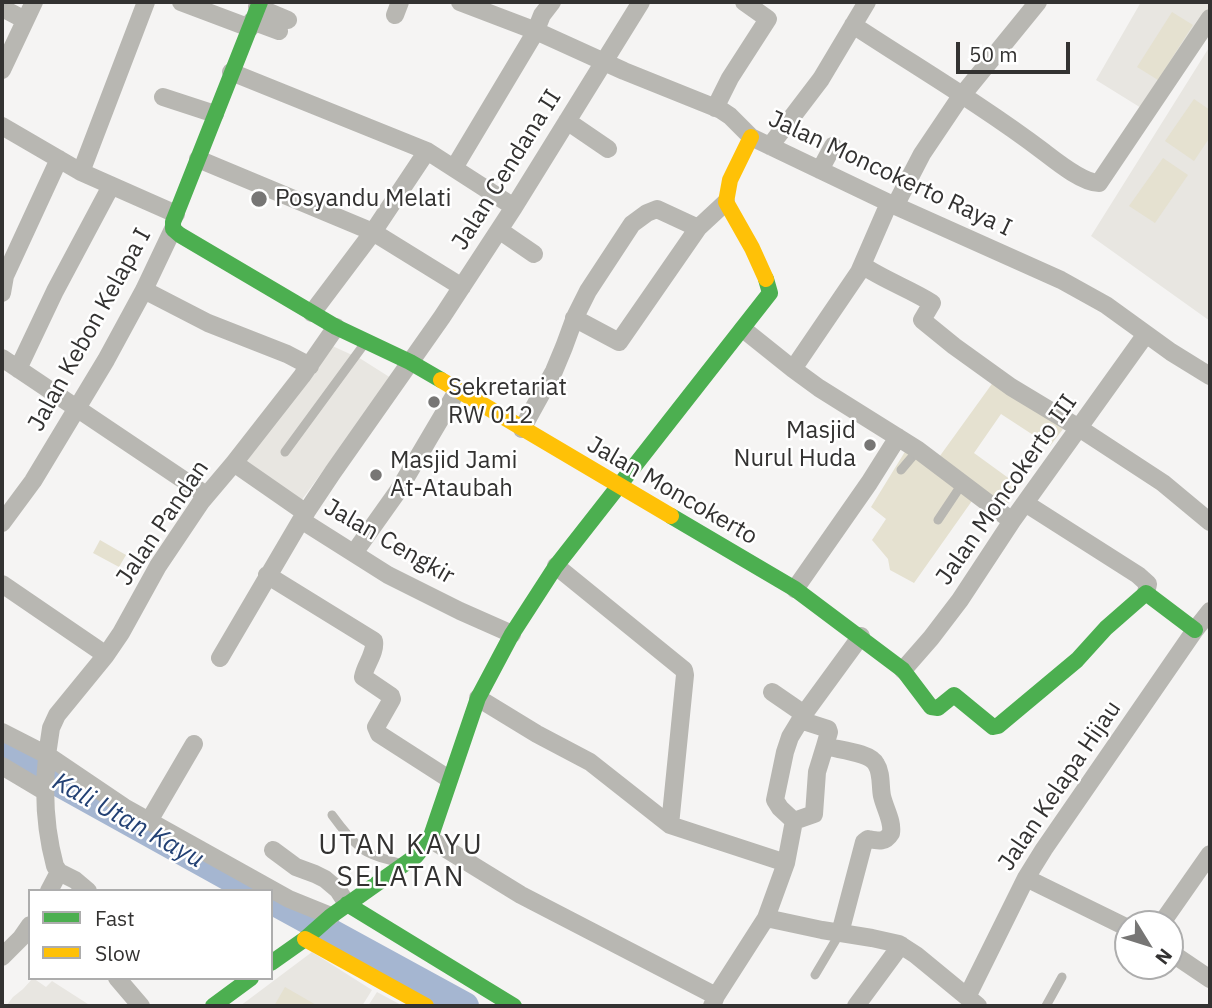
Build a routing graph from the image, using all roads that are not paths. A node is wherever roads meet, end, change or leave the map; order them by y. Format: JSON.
{"nodes":[{"id":1,"x":34,"y":2,"type":"edge"},
{"id":2,"x":146,"y":2,"type":"edge"},
{"id":3,"x":181,"y":2,"type":"edge"},
{"id":4,"x":460,"y":2,"type":"edge"},
{"id":5,"x":552,"y":2,"type":"edge"},
{"id":6,"x":641,"y":2,"type":"edge"},
{"id":7,"x":744,"y":2,"type":"edge"},
{"id":8,"x":867,"y":2,"type":"edge"},
{"id":9,"x":1038,"y":2,"type":"edge"},
{"id":10,"x":2,"y":8,"type":"edge"},
{"id":11,"x":255,"y":14,"type":"edge"},
{"id":12,"x":1210,"y":18,"type":"edge"},
{"id":13,"x":25,"y":20,"type":"junction"},
{"id":14,"x":853,"y":25,"type":"junction"},
{"id":15,"x":284,"y":26,"type":"dead end"},
{"id":16,"x":537,"y":28,"type":"junction"},
{"id":17,"x":604,"y":62,"type":"junction"},
{"id":18,"x":2,"y":70,"type":"edge"},
{"id":19,"x":231,"y":72,"type":"junction"},
{"id":20,"x":962,"y":95,"type":"junction"},
{"id":21,"x":163,"y":97,"type":"dead end"},
{"id":22,"x":715,"y":108,"type":"junction"},
{"id":23,"x":215,"y":114,"type":"junction"},
{"id":24,"x":567,"y":121,"type":"junction"},
{"id":25,"x":2,"y":126,"type":"edge"},
{"id":26,"x":751,"y":137,"type":"junction"},
{"id":27,"x":770,"y":146,"type":"junction"},
{"id":28,"x":833,"y":146,"type":"dead end"},
{"id":29,"x":608,"y":149,"type":"dead end"},
{"id":30,"x":427,"y":151,"type":"junction"},
{"id":31,"x":59,"y":159,"type":"junction"},
{"id":32,"x":203,"y":161,"type":"junction"},
{"id":33,"x":454,"y":168,"type":"junction"},
{"id":34,"x":820,"y":170,"type":"junction"},
{"id":35,"x":81,"y":172,"type":"junction"},
{"id":36,"x":111,"y":186,"type":"junction"},
{"id":37,"x":726,"y":202,"type":"junction"},
{"id":38,"x":892,"y":205,"type":"junction"},
{"id":39,"x":514,"y":207,"type":"junction"},
{"id":40,"x":174,"y":221,"type":"junction"},
{"id":41,"x":698,"y":228,"type":"junction"},
{"id":42,"x":499,"y":230,"type":"junction"},
{"id":43,"x":373,"y":232,"type":"junction"},
{"id":44,"x":534,"y":254,"type":"dead end"},
{"id":45,"x":862,"y":265,"type":"junction"},
{"id":46,"x":458,"y":285,"type":"junction"},
{"id":47,"x":144,"y":290,"type":"junction"},
{"id":48,"x":2,"y":293,"type":"edge"},
{"id":49,"x":312,"y":313,"type":"junction"},
{"id":50,"x":574,"y":318,"type":"junction"},
{"id":51,"x":336,"y":327,"type":"junction"},
{"id":52,"x":743,"y":329,"type":"junction"},
{"id":53,"x":1146,"y":334,"type":"junction"},
{"id":54,"x":366,"y":341,"type":"junction"},
{"id":55,"x":2,"y":358,"type":"edge"},
{"id":56,"x":410,"y":362,"type":"junction"},
{"id":57,"x":310,"y":366,"type":"junction"},
{"id":58,"x":18,"y":369,"type":"junction"},
{"id":59,"x":793,"y":369,"type":"junction"},
{"id":60,"x":1210,"y":376,"type":"edge"},
{"id":61,"x":457,"y":391,"type":"junction"},
{"id":62,"x":76,"y":409,"type":"junction"},
{"id":63,"x":1079,"y":428,"type":"junction"},
{"id":64,"x":523,"y":429,"type":"junction"},
{"id":65,"x":898,"y":437,"type":"junction"},
{"id":66,"x":918,"y":450,"type":"junction"},
{"id":67,"x":285,"y":452,"type":"dead end"},
{"id":68,"x":234,"y":463,"type":"junction"},
{"id":69,"x":901,"y":470,"type":"dead end"},
{"id":70,"x":962,"y":484,"type":"junction"},
{"id":71,"x":619,"y":485,"type":"junction"},
{"id":72,"x":206,"y":495,"type":"junction"},
{"id":73,"x":1025,"y":503,"type":"junction"},
{"id":74,"x":4,"y":516,"type":"edge"},
{"id":75,"x":304,"y":516,"type":"junction"},
{"id":76,"x":938,"y":520,"type":"dead end"},
{"id":77,"x":1012,"y":521,"type":"junction"},
{"id":78,"x":1210,"y":522,"type":"edge"},
{"id":79,"x":354,"y":553,"type":"junction"},
{"id":80,"x":556,"y":566,"type":"junction"},
{"id":81,"x":267,"y":575,"type":"junction"},
{"id":82,"x":2,"y":584,"type":"edge"},
{"id":83,"x":795,"y":589,"type":"junction"},
{"id":84,"x":1146,"y":593,"type":"junction"},
{"id":85,"x":1210,"y":611,"type":"edge"},
{"id":86,"x":1195,"y":630,"type":"junction"},
{"id":87,"x":512,"y":634,"type":"junction"},
{"id":88,"x":860,"y":636,"type":"junction"},
{"id":89,"x":106,"y":655,"type":"junction"},
{"id":90,"x":220,"y":658,"type":"dead end"},
{"id":91,"x":903,"y":670,"type":"junction"},
{"id":92,"x":772,"y":692,"type":"dead end"},
{"id":93,"x":478,"y":698,"type":"junction"},
{"id":94,"x":802,"y":717,"type":"junction"},
{"id":95,"x":2,"y":732,"type":"edge"},
{"id":96,"x":194,"y":744,"type":"dead end"},
{"id":97,"x":825,"y":746,"type":"junction"},
{"id":98,"x":47,"y":756,"type":"junction"},
{"id":99,"x":2,"y":766,"type":"edge"},
{"id":100,"x":449,"y":779,"type":"junction"},
{"id":101,"x":44,"y":789,"type":"junction"},
{"id":102,"x":332,"y":815,"type":"dead end"},
{"id":103,"x":149,"y":821,"type":"junction"},
{"id":104,"x":794,"y":821,"type":"junction"},
{"id":105,"x":670,"y":825,"type":"junction"},
{"id":106,"x":430,"y":839,"type":"junction"},
{"id":107,"x":273,"y":850,"type":"dead end"},
{"id":108,"x":1210,"y":854,"type":"edge"},
{"id":109,"x":786,"y":863,"type":"junction"},
{"id":110,"x":404,"y":865,"type":"junction"},
{"id":111,"x":59,"y":872,"type":"junction"},
{"id":112,"x":1027,"y":875,"type":"junction"},
{"id":113,"x":50,"y":889,"type":"edge"},
{"id":114,"x":86,"y":889,"type":"edge"},
{"id":115,"x":271,"y":889,"type":"edge"},
{"id":116,"x":273,"y":890,"type":"edge"},
{"id":117,"x":347,"y":904,"type":"junction"},
{"id":118,"x":1171,"y":910,"type":"edge"},
{"id":119,"x":329,"y":917,"type":"junction"},
{"id":120,"x":766,"y":918,"type":"junction"},
{"id":121,"x":1114,"y":921,"type":"edge"},
{"id":122,"x":28,"y":928,"type":"edge"},
{"id":123,"x":840,"y":933,"type":"junction"},
{"id":124,"x":308,"y":935,"type":"junction"},
{"id":125,"x":901,"y":945,"type":"junction"},
{"id":126,"x":2,"y":957,"type":"edge"},
{"id":127,"x":273,"y":961,"type":"edge"},
{"id":128,"x":1184,"y":961,"type":"edge"},
{"id":129,"x":815,"y":975,"type":"dead end"},
{"id":130,"x":1062,"y":977,"type":"dead end"},
{"id":131,"x":1210,"y":979,"type":"edge"},
{"id":132,"x":119,"y":980,"type":"edge"},
{"id":133,"x":249,"y":980,"type":"edge"},
{"id":134,"x":962,"y":996,"type":"edge"},
{"id":135,"x":714,"y":1001,"type":"edge"},
{"id":136,"x":218,"y":1005,"type":"edge"},
{"id":137,"x":141,"y":1006,"type":"edge"},
{"id":138,"x":426,"y":1006,"type":"edge"},
{"id":139,"x":514,"y":1006,"type":"edge"},
{"id":140,"x":856,"y":1006,"type":"edge"},
{"id":141,"x":1046,"y":1006,"type":"edge"}],
"edges":[{"from":1,"to":13,"type":"street"},
{"from":2,"to":35,"type":"street"},
{"from":3,"to":11,"type":"street"},
{"from":4,"to":16,"type":"street","name":"Jalan Moncokerto Raya I"},
{"from":5,"to":16,"type":"street"},
{"from":6,"to":17,"type":"street","name":"Jalan Cendana II"},
{"from":7,"to":22,"type":"street"},
{"from":8,"to":14,"type":"street"},
{"from":9,"to":20,"type":"street"},
{"from":10,"to":13,"type":"street"},
{"from":11,"to":15,"type":"street"},
{"from":11,"to":19,"type":"street"},
{"from":12,"to":20,"type":"street"},
{"from":13,"to":18,"type":"street"},
{"from":14,"to":20,"type":"street"},
{"from":14,"to":27,"type":"street"},
{"from":16,"to":17,"type":"street","name":"Jalan Moncokerto Raya I"},
{"from":16,"to":33,"type":"street"},
{"from":17,"to":22,"type":"street","name":"Jalan Moncokerto Raya I"},
{"from":17,"to":24,"type":"street","name":"Jalan Cendana II"},
{"from":19,"to":23,"type":"street"},
{"from":19,"to":30,"type":"street"},
{"from":20,"to":38,"type":"street"},
{"from":21,"to":23,"type":"street"},
{"from":22,"to":26,"type":"street","name":"Jalan Moncokerto Raya I"},
{"from":23,"to":32,"type":"street"},
{"from":24,"to":29,"type":"street"},
{"from":24,"to":39,"type":"street","name":"Jalan Cendana II"},
{"from":25,"to":31,"type":"street"},
{"from":26,"to":27,"type":"street","name":"Jalan Moncokerto Raya I"},
{"from":26,"to":37,"type":"street"},
{"from":27,"to":34,"type":"street","name":"Jalan Moncokerto Raya I"},
{"from":28,"to":34,"type":"street"},
{"from":30,"to":33,"type":"street"},
{"from":30,"to":43,"type":"street"},
{"from":31,"to":35,"type":"street"},
{"from":31,"to":48,"type":"street"},
{"from":32,"to":40,"type":"street"},
{"from":32,"to":43,"type":"street"},
{"from":33,"to":39,"type":"street"},
{"from":34,"to":38,"type":"street","name":"Jalan Moncokerto Raya I"},
{"from":35,"to":36,"type":"street"},
{"from":36,"to":40,"type":"street"},
{"from":36,"to":58,"type":"street"},
{"from":37,"to":41,"type":"street"},
{"from":37,"to":52,"type":"street"},
{"from":38,"to":45,"type":"street"},
{"from":38,"to":53,"type":"street","name":"Jalan Moncokerto Raya I"},
{"from":39,"to":42,"type":"street","name":"Jalan Cendana II"},
{"from":40,"to":47,"type":"street","name":"Jalan Kebon Kelapa I"},
{"from":40,"to":49,"type":"street"},
{"from":41,"to":50,"type":"street"},
{"from":41,"to":50,"type":"street"},
{"from":42,"to":44,"type":"street"},
{"from":42,"to":46,"type":"street","name":"Jalan Cendana II"},
{"from":43,"to":46,"type":"street"},
{"from":43,"to":49,"type":"street"},
{"from":45,"to":59,"type":"street"},
{"from":45,"to":63,"type":"street"},
{"from":46,"to":56,"type":"street","name":"Jalan Cendana II"},
{"from":47,"to":57,"type":"street"},
{"from":47,"to":62,"type":"street","name":"Jalan Kebon Kelapa I"},
{"from":49,"to":51,"type":"street"},
{"from":50,"to":64,"type":"street"},
{"from":51,"to":54,"type":"street"},
{"from":51,"to":57,"type":"street","name":"Jalan Pandan"},
{"from":52,"to":59,"type":"street"},
{"from":52,"to":71,"type":"street"},
{"from":53,"to":60,"type":"street","name":"Jalan Moncokerto Raya I"},
{"from":53,"to":63,"type":"street","name":"Jalan Moncokerto III"},
{"from":54,"to":56,"type":"street"},
{"from":54,"to":67,"type":"lane"},
{"from":55,"to":58,"type":"street"},
{"from":56,"to":61,"type":"street","name":"Jalan Moncokerto"},
{"from":56,"to":75,"type":"street","name":"Jalan Cengkir"},
{"from":57,"to":68,"type":"street","name":"Jalan Pandan"},
{"from":58,"to":62,"type":"street"},
{"from":59,"to":65,"type":"street"},
{"from":61,"to":64,"type":"street","name":"Jalan Moncokerto"},
{"from":61,"to":79,"type":"street"},
{"from":62,"to":72,"type":"street"},
{"from":62,"to":74,"type":"street","name":"Jalan Kebon Kelapa I"},
{"from":63,"to":73,"type":"street","name":"Jalan Moncokerto III"},
{"from":63,"to":78,"type":"street"},
{"from":64,"to":71,"type":"street","name":"Jalan Moncokerto"},
{"from":65,"to":66,"type":"street"},
{"from":65,"to":83,"type":"street"},
{"from":66,"to":69,"type":"lane"},
{"from":66,"to":70,"type":"street"},
{"from":68,"to":72,"type":"street","name":"Jalan Pandan"},
{"from":68,"to":75,"type":"street"},
{"from":70,"to":76,"type":"lane"},
{"from":70,"to":77,"type":"street"},
{"from":71,"to":80,"type":"street"},
{"from":71,"to":83,"type":"street","name":"Jalan Moncokerto"},
{"from":72,"to":89,"type":"street","name":"Jalan Pandan"},
{"from":73,"to":77,"type":"street","name":"Jalan Moncokerto III"},
{"from":73,"to":84,"type":"street"},
{"from":75,"to":79,"type":"street","name":"Jalan Cengkir"},
{"from":75,"to":81,"type":"street"},
{"from":77,"to":91,"type":"street","name":"Jalan Moncokerto III"},
{"from":79,"to":87,"type":"street","name":"Jalan Cengkir"},
{"from":80,"to":87,"type":"street"},
{"from":80,"to":105,"type":"street"},
{"from":81,"to":90,"type":"street"},
{"from":81,"to":100,"type":"street"},
{"from":82,"to":89,"type":"street"},
{"from":83,"to":88,"type":"street","name":"Jalan Moncokerto"},
{"from":84,"to":86,"type":"street"},
{"from":84,"to":91,"type":"street","name":"Jalan Moncokerto"},
{"from":85,"to":86,"type":"street","name":"Jalan Kelapa Hijau"},
{"from":86,"to":112,"type":"street","name":"Jalan Kelapa Hijau"},
{"from":87,"to":93,"type":"street"},
{"from":88,"to":91,"type":"street","name":"Jalan Moncokerto"},
{"from":88,"to":94,"type":"street"},
{"from":89,"to":98,"type":"street","name":"Jalan Pandan"},
{"from":92,"to":94,"type":"street"},
{"from":93,"to":100,"type":"street"},
{"from":93,"to":105,"type":"street"},
{"from":94,"to":97,"type":"street"},
{"from":94,"to":104,"type":"street"},
{"from":95,"to":98,"type":"street"},
{"from":96,"to":103,"type":"street"},
{"from":97,"to":104,"type":"street"},
{"from":97,"to":123,"type":"street"},
{"from":98,"to":101,"type":"street","name":"Jalan Pandan"},
{"from":98,"to":103,"type":"street"},
{"from":99,"to":101,"type":"street"},
{"from":100,"to":106,"type":"street"},
{"from":101,"to":111,"type":"street","name":"Jalan Pandan"},
{"from":102,"to":110,"type":"lane"},
{"from":103,"to":115,"type":"street"},
{"from":104,"to":109,"type":"street"},
{"from":105,"to":109,"type":"street"},
{"from":106,"to":110,"type":"street"},
{"from":106,"to":135,"type":"street"},
{"from":107,"to":117,"type":"street"},
{"from":108,"to":118,"type":"street"},
{"from":109,"to":120,"type":"street"},
{"from":110,"to":117,"type":"street"},
{"from":111,"to":113,"type":"street"},
{"from":111,"to":114,"type":"street"},
{"from":112,"to":121,"type":"street"},
{"from":112,"to":134,"type":"street","name":"Jalan Kelapa Hijau"},
{"from":116,"to":119,"type":"street"},
{"from":117,"to":119,"type":"street"},
{"from":117,"to":139,"type":"street"},
{"from":119,"to":124,"type":"street"},
{"from":120,"to":123,"type":"street"},
{"from":120,"to":135,"type":"street"},
{"from":122,"to":126,"type":"street"},
{"from":123,"to":125,"type":"street"},
{"from":123,"to":129,"type":"lane"},
{"from":124,"to":127,"type":"street"},
{"from":124,"to":138,"type":"street"},
{"from":125,"to":134,"type":"street"},
{"from":125,"to":140,"type":"street"},
{"from":128,"to":131,"type":"street"},
{"from":130,"to":141,"type":"lane"},
{"from":132,"to":137,"type":"street"},
{"from":133,"to":136,"type":"street"}]}
